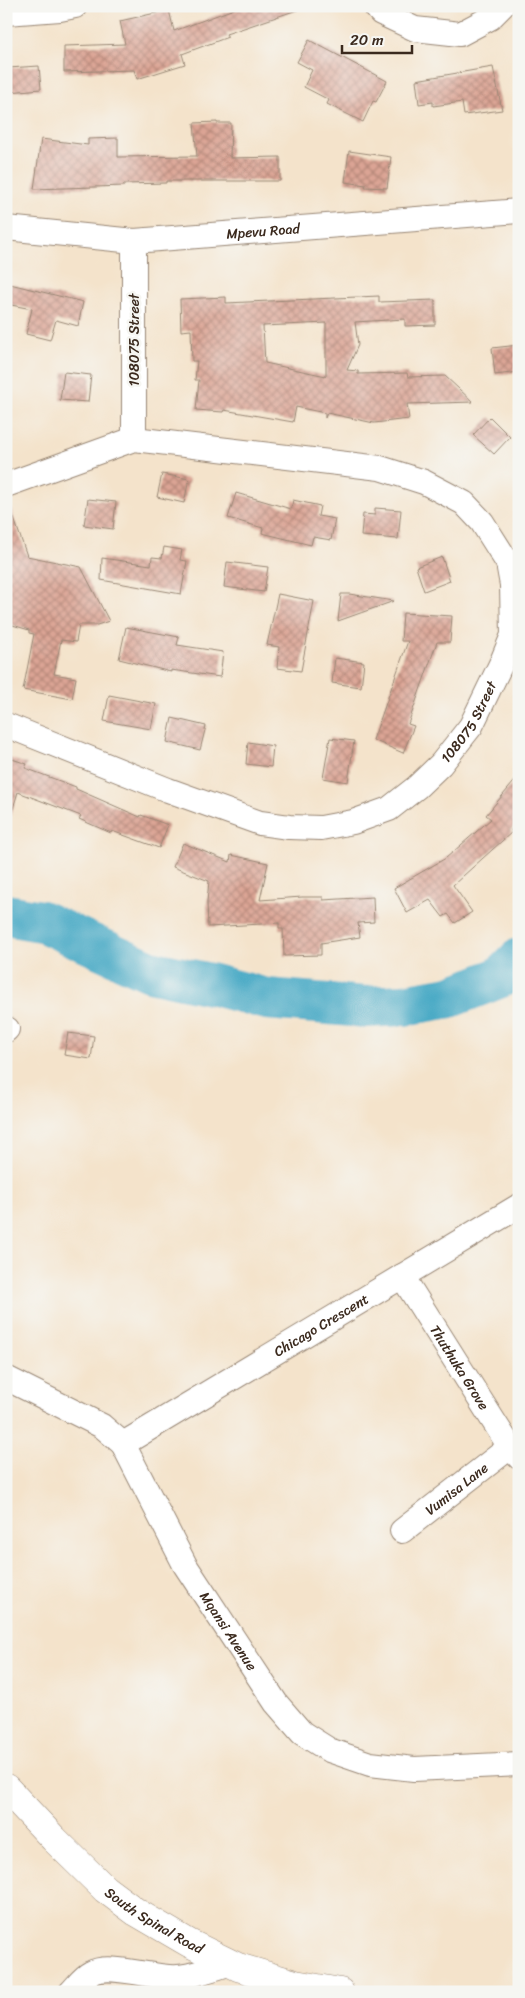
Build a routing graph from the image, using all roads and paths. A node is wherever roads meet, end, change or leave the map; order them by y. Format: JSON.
{"nodes":[{"id":1,"x":75,"y":6,"type":"edge"},
{"id":2,"x":375,"y":6,"type":"edge"},
{"id":3,"x":502,"y":6,"type":"edge"},
{"id":4,"x":6,"y":13,"type":"edge"},
{"id":5,"x":519,"y":211,"type":"edge"},
{"id":6,"x":6,"y":228,"type":"edge"},
{"id":7,"x":134,"y":241,"type":"junction"},
{"id":8,"x":134,"y":439,"type":"junction"},
{"id":9,"x":6,"y":485,"type":"edge"},
{"id":10,"x":6,"y":725,"type":"edge"},
{"id":11,"x":519,"y":1206,"type":"edge"},
{"id":12,"x":402,"y":1276,"type":"junction"},
{"id":13,"x":6,"y":1378,"type":"edge"},
{"id":14,"x":123,"y":1444,"type":"junction"},
{"id":15,"x":514,"y":1452,"type":"edge"},
{"id":16,"x":402,"y":1531,"type":"dead end"},
{"id":17,"x":519,"y":1764,"type":"edge"},
{"id":18,"x":6,"y":1788,"type":"edge"},
{"id":19,"x":230,"y":1964,"type":"junction"},
{"id":20,"x":71,"y":1992,"type":"edge"},
{"id":21,"x":340,"y":1992,"type":"edge"}],
"edges":[{"from":1,"to":4,"type":"street"},
{"from":2,"to":3,"type":"street"},
{"from":5,"to":7,"type":"street","name":"Mpevu Road"},
{"from":6,"to":7,"type":"street","name":"Mpevu Road"},
{"from":7,"to":8,"type":"street","name":"108075 Street"},
{"from":8,"to":9,"type":"street","name":"108075 Street"},
{"from":8,"to":10,"type":"street","name":"108075 Street"},
{"from":11,"to":12,"type":"street","name":"Chicago Crescent"},
{"from":12,"to":14,"type":"street","name":"Chicago Crescent"},
{"from":12,"to":15,"type":"street","name":"Thuthuka Grove"},
{"from":13,"to":14,"type":"street","name":"Mqansi Avenue"},
{"from":14,"to":17,"type":"street","name":"Mqansi Avenue"},
{"from":15,"to":16,"type":"street","name":"Vumisa Lane"},
{"from":18,"to":19,"type":"street","name":"South Spinal Road"},
{"from":19,"to":20,"type":"street"},
{"from":19,"to":21,"type":"street","name":"South Spinal Road"}]}
